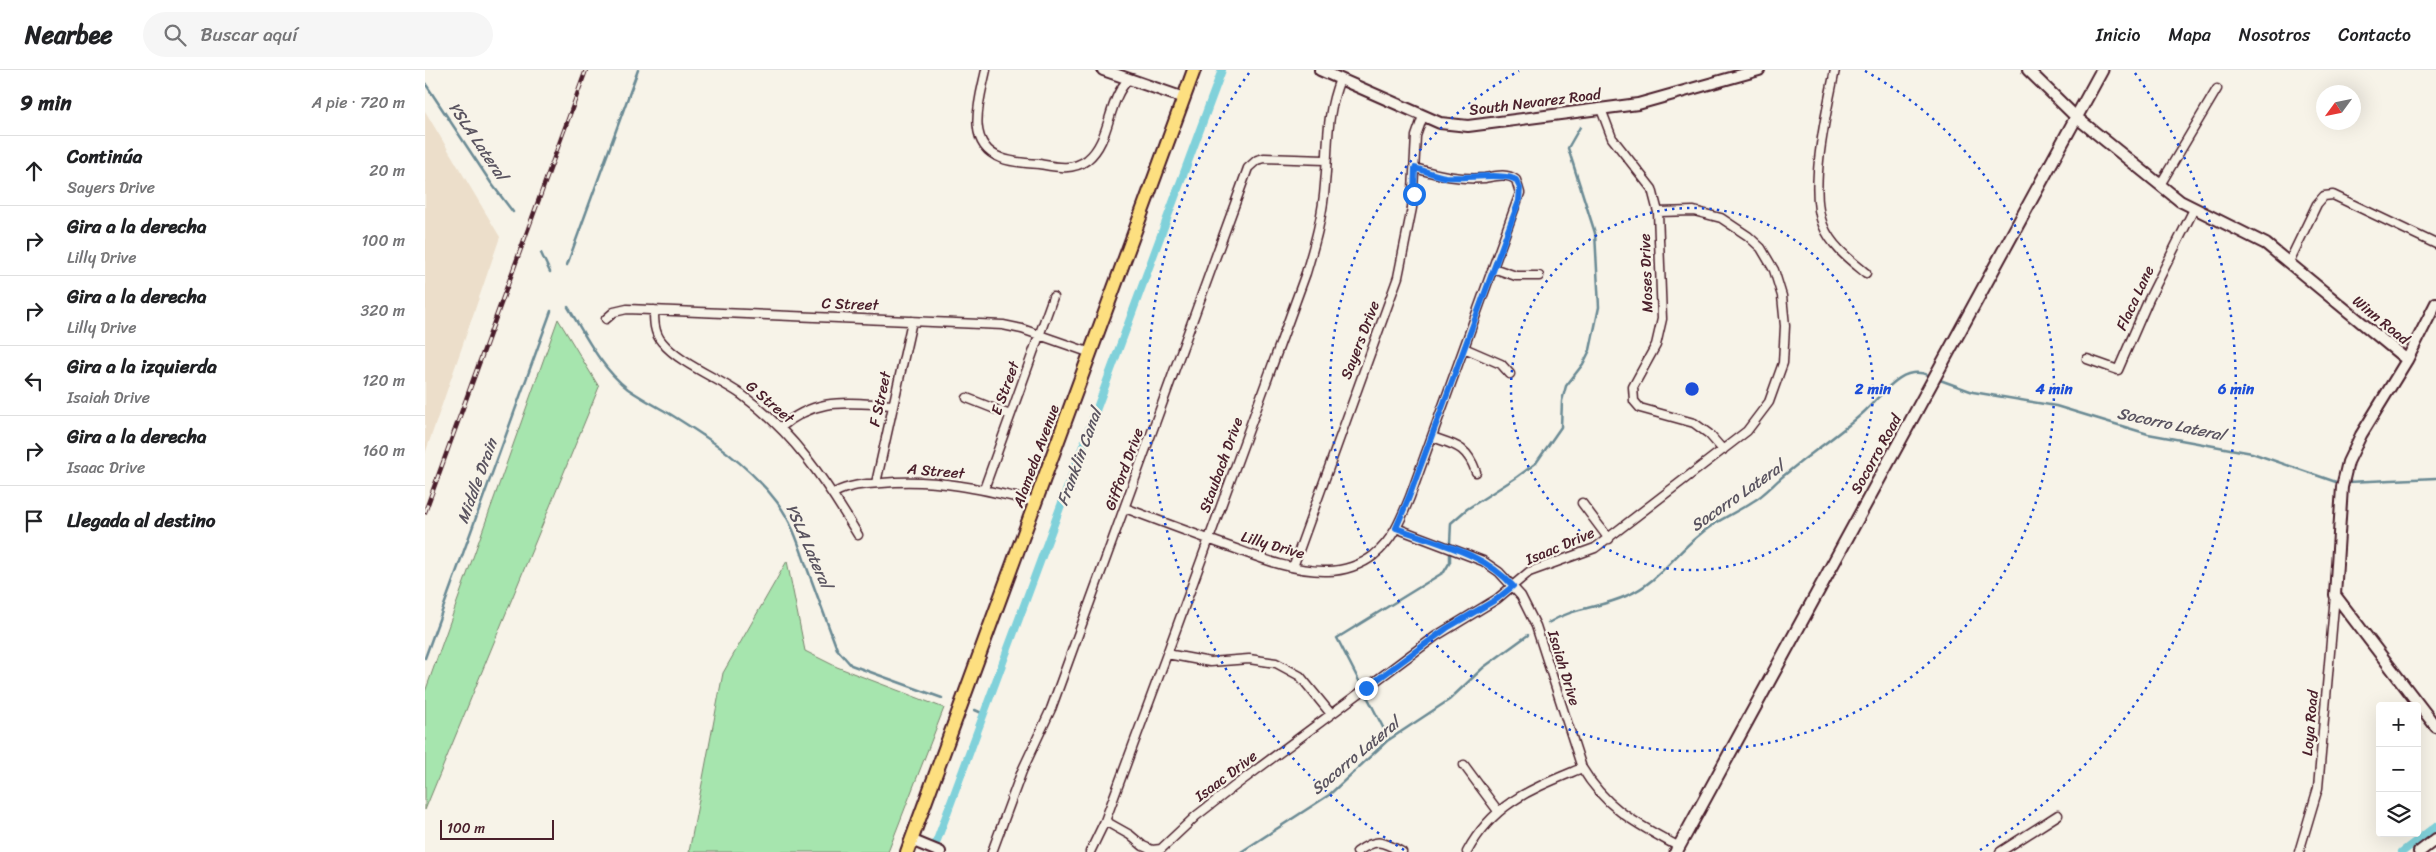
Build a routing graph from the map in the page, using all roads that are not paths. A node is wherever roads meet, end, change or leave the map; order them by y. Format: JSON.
{"nodes":[{"id":1,"x":986,"y":70,"type":"edge"},
{"id":2,"x":1103,"y":70,"type":"edge"},
{"id":3,"x":1194,"y":70,"type":"edge"},
{"id":4,"x":1320,"y":70,"type":"edge"},
{"id":5,"x":1759,"y":70,"type":"edge"},
{"id":6,"x":1835,"y":70,"type":"edge"},
{"id":7,"x":2028,"y":70,"type":"edge"},
{"id":8,"x":2102,"y":70,"type":"edge"},
{"id":9,"x":1340,"y":79,"type":"junction"},
{"id":10,"x":1128,"y":80,"type":"junction"},
{"id":11,"x":2217,"y":89,"type":"dead end"},
{"id":12,"x":1184,"y":98,"type":"junction"},
{"id":13,"x":1601,"y":109,"type":"junction"},
{"id":14,"x":1423,"y":116,"type":"junction"},
{"id":15,"x":2076,"y":117,"type":"junction"},
{"id":16,"x":1325,"y":160,"type":"junction"},
{"id":17,"x":1415,"y":168,"type":"junction"},
{"id":18,"x":2160,"y":185,"type":"junction"},
{"id":19,"x":2194,"y":209,"type":"junction"},
{"id":20,"x":1658,"y":212,"type":"junction"},
{"id":21,"x":2436,"y":244,"type":"edge"},
{"id":22,"x":2289,"y":262,"type":"junction"},
{"id":23,"x":1493,"y":268,"type":"junction"},
{"id":24,"x":1866,"y":274,"type":"dead end"},
{"id":25,"x":1539,"y":276,"type":"dead end"},
{"id":26,"x":1053,"y":297,"type":"dead end"},
{"id":27,"x":2436,"y":303,"type":"edge"},
{"id":28,"x":653,"y":310,"type":"junction"},
{"id":29,"x":606,"y":319,"type":"dead end"},
{"id":30,"x":912,"y":321,"type":"junction"},
{"id":31,"x":1039,"y":335,"type":"junction"},
{"id":32,"x":1464,"y":348,"type":"junction"},
{"id":33,"x":1091,"y":353,"type":"junction"},
{"id":34,"x":2087,"y":359,"type":"dead end"},
{"id":35,"x":2407,"y":360,"type":"junction"},
{"id":36,"x":1510,"y":374,"type":"dead end"},
{"id":37,"x":967,"y":398,"type":"dead end"},
{"id":38,"x":892,"y":405,"type":"junction"},
{"id":39,"x":1010,"y":415,"type":"junction"},
{"id":40,"x":781,"y":428,"type":"junction"},
{"id":41,"x":1431,"y":437,"type":"junction"},
{"id":42,"x":1723,"y":450,"type":"junction"},
{"id":43,"x":1476,"y":472,"type":"dead end"},
{"id":44,"x":876,"y":483,"type":"junction"},
{"id":45,"x":983,"y":489,"type":"junction"},
{"id":46,"x":834,"y":493,"type":"junction"},
{"id":47,"x":1036,"y":502,"type":"junction"},
{"id":48,"x":1582,"y":503,"type":"dead end"},
{"id":49,"x":1125,"y":508,"type":"junction"},
{"id":50,"x":1396,"y":528,"type":"junction"},
{"id":51,"x":858,"y":535,"type":"dead end"},
{"id":52,"x":1208,"y":539,"type":"junction"},
{"id":53,"x":1609,"y":539,"type":"junction"},
{"id":54,"x":1293,"y":568,"type":"junction"},
{"id":55,"x":1513,"y":586,"type":"junction"},
{"id":56,"x":2335,"y":595,"type":"junction"},
{"id":57,"x":1167,"y":654,"type":"junction"},
{"id":58,"x":1331,"y":714,"type":"junction"},
{"id":59,"x":2436,"y":726,"type":"edge"},
{"id":60,"x":1464,"y":765,"type":"dead end"},
{"id":61,"x":1582,"y":768,"type":"junction"},
{"id":62,"x":1498,"y":810,"type":"junction"},
{"id":63,"x":2058,"y":814,"type":"dead end"},
{"id":64,"x":1105,"y":821,"type":"junction"},
{"id":65,"x":2436,"y":839,"type":"edge"},
{"id":66,"x":909,"y":846,"type":"edge"},
{"id":67,"x":1678,"y":850,"type":"edge"},
{"id":68,"x":940,"y":852,"type":"edge"},
{"id":69,"x":992,"y":852,"type":"edge"},
{"id":70,"x":1090,"y":852,"type":"edge"},
{"id":71,"x":1357,"y":852,"type":"edge"},
{"id":72,"x":1402,"y":852,"type":"edge"},
{"id":73,"x":1467,"y":852,"type":"edge"},
{"id":74,"x":2000,"y":852,"type":"edge"},
{"id":75,"x":2299,"y":852,"type":"edge"},
{"id":76,"x":2419,"y":852,"type":"edge"}],
"edges":[{"from":1,"to":10,"type":"street"},
{"from":2,"to":10,"type":"street"},
{"from":3,"to":12,"type":"main road","name":"Alameda Avenue"},
{"from":4,"to":9,"type":"street","name":"South Nevarez Road"},
{"from":5,"to":13,"type":"street","name":"South Nevarez Road"},
{"from":6,"to":24,"type":"street"},
{"from":7,"to":15,"type":"street","name":"Winn Road"},
{"from":8,"to":15,"type":"main road","name":"Socorro Road"},
{"from":9,"to":14,"type":"street","name":"South Nevarez Road"},
{"from":9,"to":16,"type":"street","name":"Staubach Drive"},
{"from":10,"to":12,"type":"street"},
{"from":11,"to":18,"type":"street"},
{"from":12,"to":33,"type":"main road","name":"Alameda Avenue"},
{"from":13,"to":14,"type":"street","name":"South Nevarez Road"},
{"from":13,"to":20,"type":"street","name":"Moses Drive"},
{"from":14,"to":17,"type":"street","name":"Sayers Drive"},
{"from":15,"to":18,"type":"street","name":"Winn Road"},
{"from":15,"to":67,"type":"main road","name":"Socorro Road"},
{"from":16,"to":49,"type":"street","name":"Gifford Drive"},
{"from":16,"to":52,"type":"street","name":"Staubach Drive"},
{"from":17,"to":23,"type":"street","name":"Lilly Drive"},
{"from":17,"to":54,"type":"street","name":"Sayers Drive"},
{"from":18,"to":19,"type":"street","name":"Winn Road"},
{"from":19,"to":22,"type":"street","name":"Winn Road"},
{"from":19,"to":34,"type":"street","name":"Flaca Lane"},
{"from":20,"to":42,"type":"street","name":"Moses Drive"},
{"from":20,"to":42,"type":"street","name":"Isaac Drive"},
{"from":21,"to":22,"type":"street"},
{"from":22,"to":35,"type":"street","name":"Winn Road"},
{"from":23,"to":25,"type":"street"},
{"from":23,"to":32,"type":"street","name":"Lilly Drive"},
{"from":26,"to":31,"type":"street","name":"E Street"},
{"from":27,"to":35,"type":"street"},
{"from":28,"to":29,"type":"street","name":"C Street"},
{"from":28,"to":30,"type":"street","name":"C Street"},
{"from":28,"to":40,"type":"street","name":"G Street"},
{"from":30,"to":31,"type":"street","name":"C Street"},
{"from":30,"to":38,"type":"street","name":"F Street"},
{"from":31,"to":33,"type":"street","name":"C Street"},
{"from":31,"to":39,"type":"street","name":"E Street"},
{"from":32,"to":36,"type":"street"},
{"from":32,"to":41,"type":"street","name":"Lilly Drive"},
{"from":33,"to":47,"type":"main road","name":"Alameda Avenue"},
{"from":35,"to":56,"type":"street","name":"Winn Road"},
{"from":37,"to":39,"type":"street"},
{"from":38,"to":40,"type":"street"},
{"from":38,"to":44,"type":"street","name":"F Street"},
{"from":39,"to":45,"type":"street","name":"E Street"},
{"from":40,"to":46,"type":"street","name":"G Street"},
{"from":41,"to":43,"type":"street"},
{"from":41,"to":50,"type":"street","name":"Lilly Drive"},
{"from":42,"to":53,"type":"street","name":"Isaac Drive"},
{"from":44,"to":45,"type":"street","name":"A Street"},
{"from":44,"to":46,"type":"street","name":"A Street"},
{"from":45,"to":47,"type":"street","name":"A Street"},
{"from":46,"to":51,"type":"street","name":"G Street"},
{"from":47,"to":66,"type":"main road","name":"Alameda Avenue"},
{"from":48,"to":53,"type":"street"},
{"from":49,"to":52,"type":"street","name":"Lilly Drive"},
{"from":49,"to":69,"type":"street","name":"Gifford Drive"},
{"from":50,"to":54,"type":"street","name":"Lilly Drive"},
{"from":50,"to":55,"type":"street","name":"Isaiah Drive"},
{"from":52,"to":54,"type":"street","name":"Lilly Drive"},
{"from":52,"to":57,"type":"street","name":"Staubach Drive"},
{"from":53,"to":55,"type":"street","name":"Isaac Drive"},
{"from":55,"to":58,"type":"street","name":"Isaac Drive"},
{"from":55,"to":61,"type":"street","name":"Isaiah Drive"},
{"from":56,"to":59,"type":"street"},
{"from":56,"to":75,"type":"street","name":"Loya Road"},
{"from":57,"to":58,"type":"street"},
{"from":57,"to":64,"type":"street","name":"Staubach Drive"},
{"from":58,"to":64,"type":"street","name":"Isaac Drive"},
{"from":60,"to":62,"type":"street"},
{"from":61,"to":62,"type":"street"},
{"from":61,"to":67,"type":"street","name":"Isaiah Drive"},
{"from":62,"to":73,"type":"street"},
{"from":63,"to":74,"type":"street"},
{"from":64,"to":70,"type":"street","name":"Staubach Drive"},
{"from":65,"to":76,"type":"street"},
{"from":66,"to":68,"type":"street"},
{"from":71,"to":72,"type":"street"}]}
